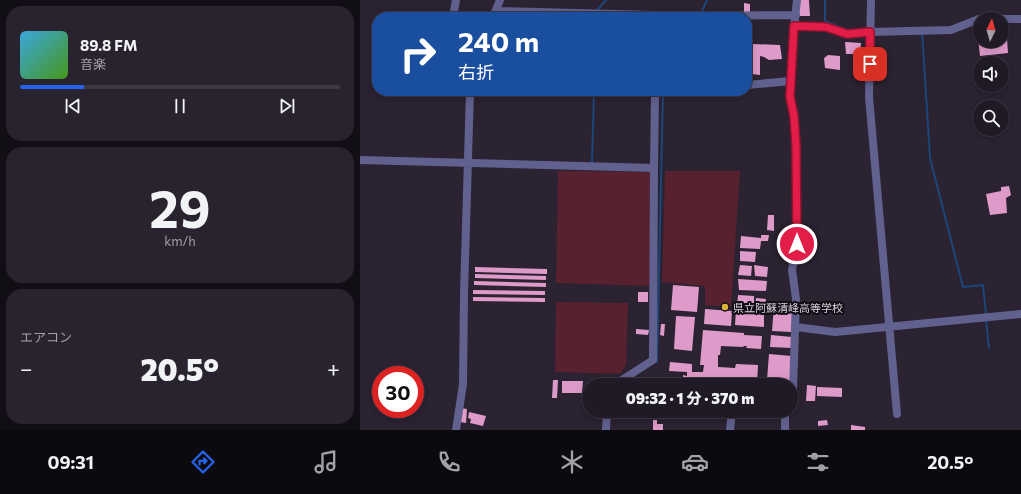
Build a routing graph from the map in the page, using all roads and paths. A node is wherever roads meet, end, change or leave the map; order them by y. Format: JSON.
{"nodes":[{"id":1,"x":456,"y":0,"type":"edge"},
{"id":2,"x":500,"y":0,"type":"edge"},
{"id":3,"x":797,"y":0,"type":"edge"},
{"id":4,"x":871,"y":0,"type":"edge"},
{"id":5,"x":454,"y":12,"type":"edge"},
{"id":6,"x":496,"y":12,"type":"edge"},
{"id":7,"x":796,"y":15,"type":"junction"},
{"id":8,"x":752,"y":16,"type":"edge"},
{"id":9,"x":1021,"y":19,"type":"edge"},
{"id":10,"x":794,"y":26,"type":"junction"},
{"id":11,"x":870,"y":32,"type":"junction"},
{"id":12,"x":791,"y":81,"type":"junction"},
{"id":13,"x":752,"y":85,"type":"edge"},
{"id":14,"x":470,"y":96,"type":"edge"},
{"id":15,"x":656,"y":96,"type":"edge"},
{"id":16,"x":360,"y":160,"type":"edge"},
{"id":17,"x":468,"y":163,"type":"junction"},
{"id":18,"x":654,"y":168,"type":"junction"},
{"id":19,"x":1021,"y":314,"type":"edge"},
{"id":20,"x":796,"y":327,"type":"junction"},
{"id":21,"x":890,"y":327,"type":"junction"},
{"id":22,"x":625,"y":378,"type":"edge"},
{"id":23,"x":794,"y":378,"type":"edge"},
{"id":24,"x":897,"y":414,"type":"dead end"},
{"id":25,"x":607,"y":418,"type":"edge"},
{"id":26,"x":731,"y":418,"type":"edge"},
{"id":27,"x":784,"y":418,"type":"edge"},
{"id":28,"x":456,"y":430,"type":"edge"},
{"id":29,"x":606,"y":430,"type":"edge"},
{"id":30,"x":730,"y":430,"type":"edge"},
{"id":31,"x":785,"y":430,"type":"edge"}],
"edges":[{"from":1,"to":5,"type":"street"},
{"from":2,"to":6,"type":"street"},
{"from":3,"to":7,"type":"street"},
{"from":4,"to":11,"type":"street"},
{"from":7,"to":8,"type":"street"},
{"from":7,"to":10,"type":"street"},
{"from":9,"to":11,"type":"street"},
{"from":10,"to":11,"type":"street"},
{"from":10,"to":12,"type":"street"},
{"from":11,"to":21,"type":"street"},
{"from":12,"to":13,"type":"street"},
{"from":12,"to":20,"type":"street"},
{"from":14,"to":17,"type":"street"},
{"from":15,"to":18,"type":"street"},
{"from":16,"to":17,"type":"street"},
{"from":17,"to":18,"type":"street"},
{"from":17,"to":28,"type":"street"},
{"from":18,"to":22,"type":"street"},
{"from":19,"to":21,"type":"street"},
{"from":20,"to":21,"type":"street"},
{"from":20,"to":23,"type":"street"},
{"from":21,"to":24,"type":"street"},
{"from":25,"to":29,"type":"street"},
{"from":26,"to":30,"type":"street"},
{"from":27,"to":31,"type":"street"}]}
